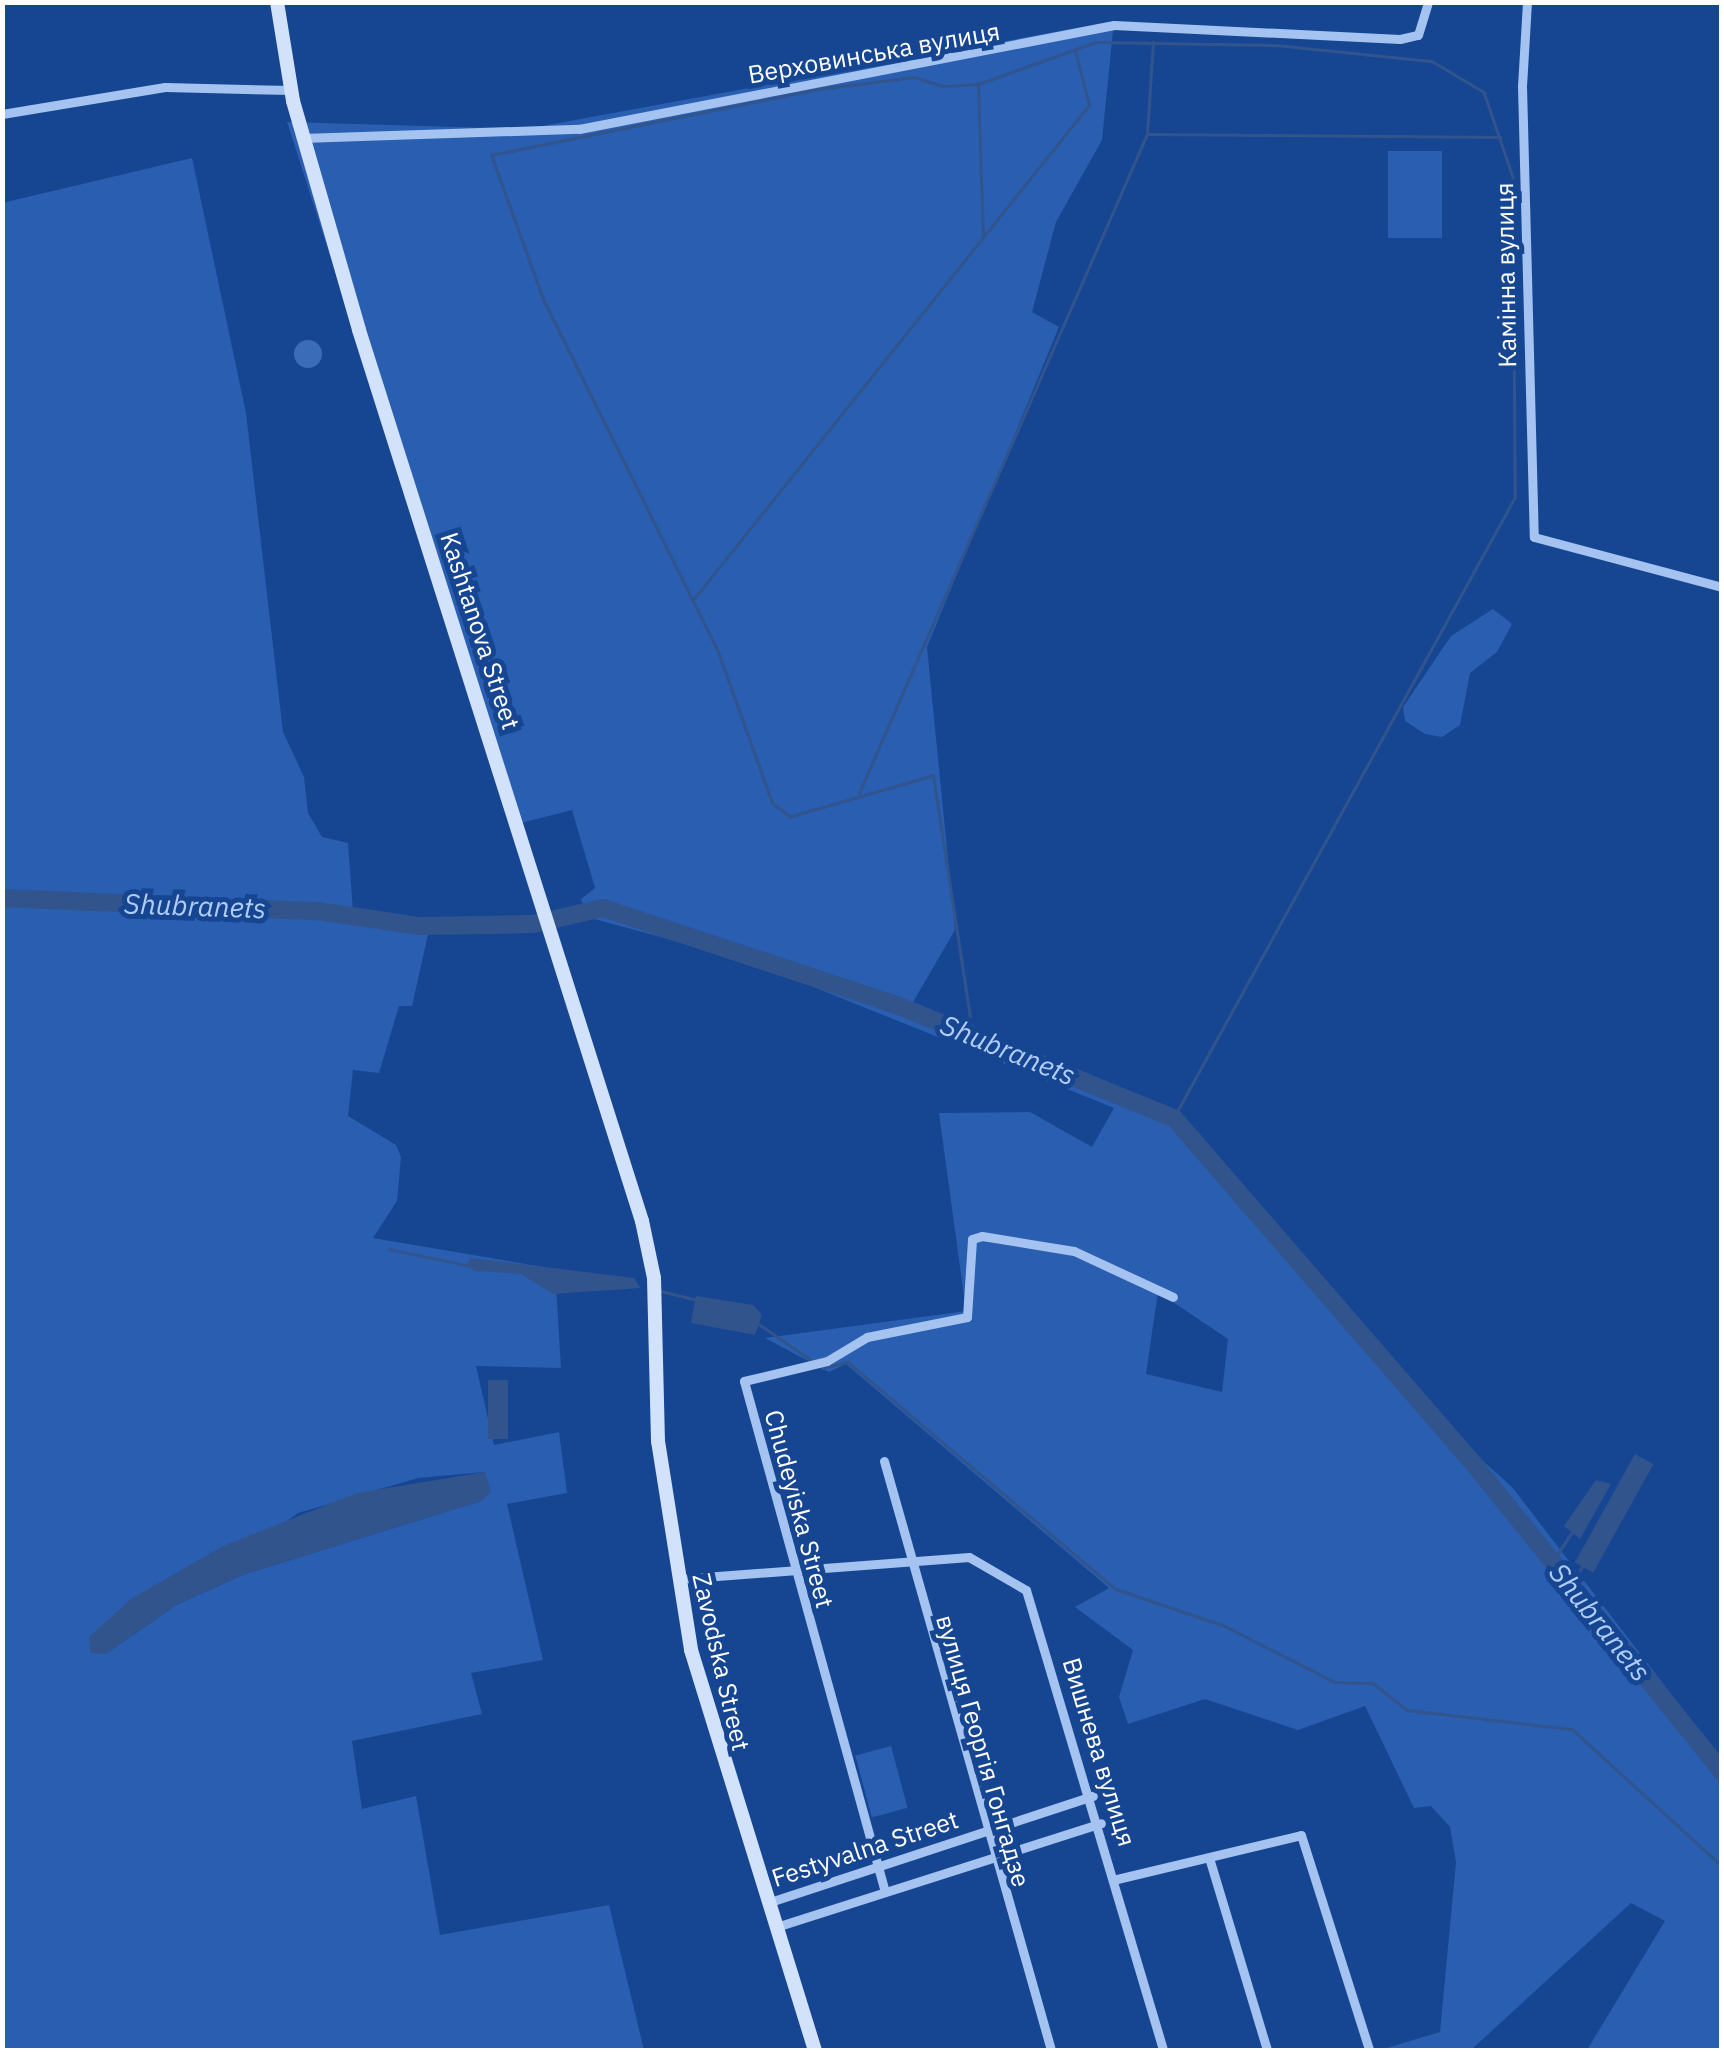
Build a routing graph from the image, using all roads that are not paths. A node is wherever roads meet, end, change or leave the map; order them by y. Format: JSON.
{"nodes":[{"id":1,"x":277,"y":2,"type":"edge"},
{"id":2,"x":1428,"y":2,"type":"edge"},
{"id":3,"x":1527,"y":2,"type":"edge"},
{"id":4,"x":291,"y":90,"type":"junction"},
{"id":5,"x":2,"y":114,"type":"edge"},
{"id":6,"x":302,"y":138,"type":"junction"},
{"id":7,"x":1722,"y":587,"type":"edge"},
{"id":8,"x":654,"y":1274,"type":"joint"},
{"id":9,"x":1173,"y":1297,"type":"dead end"},
{"id":10,"x":884,"y":1460,"type":"dead end"},
{"id":11,"x":908,"y":1559,"type":"junction"},
{"id":12,"x":794,"y":1572,"type":"junction"},
{"id":13,"x":678,"y":1578,"type":"junction"},
{"id":14,"x":1093,"y":1796,"type":"junction"},
{"id":15,"x":1101,"y":1823,"type":"junction"},
{"id":16,"x":984,"y":1830,"type":"junction"},
{"id":17,"x":992,"y":1855,"type":"junction"},
{"id":18,"x":1210,"y":1861,"type":"junction"},
{"id":19,"x":877,"y":1867,"type":"junction"},
{"id":20,"x":1117,"y":1880,"type":"junction"},
{"id":21,"x":885,"y":1892,"type":"junction"},
{"id":22,"x":764,"y":1904,"type":"junction"},
{"id":23,"x":773,"y":1928,"type":"junction"},
{"id":24,"x":815,"y":2050,"type":"edge"},
{"id":25,"x":1051,"y":2050,"type":"edge"},
{"id":26,"x":1163,"y":2050,"type":"edge"},
{"id":27,"x":1267,"y":2050,"type":"edge"},
{"id":28,"x":1369,"y":2050,"type":"edge"}],
"edges":[{"from":1,"to":4,"type":"main road","name":"Kashtanova Street"},
{"from":2,"to":6,"type":"street","name":"Верховинська вулиця"},
{"from":3,"to":7,"type":"street","name":"Камінна вулиця"},
{"from":4,"to":5,"type":"street"},
{"from":4,"to":6,"type":"main road","name":"Kashtanova Street"},
{"from":6,"to":8,"type":"main road","name":"Kashtanova Street"},
{"from":8,"to":13,"type":"main road","name":"Zavodska Street"},
{"from":9,"to":12,"type":"street","name":"Chudeyiska Street"},
{"from":10,"to":11,"type":"street","name":"вулиця Георгія Гонгадзе"},
{"from":11,"to":12,"type":"street","name":"Вишнева вулиця"},
{"from":11,"to":14,"type":"street","name":"Вишнева вулиця"},
{"from":11,"to":16,"type":"street","name":"вулиця Георгія Гонгадзе"},
{"from":12,"to":13,"type":"street","name":"Вишнева вулиця"},
{"from":12,"to":19,"type":"street","name":"Chudeyiska Street"},
{"from":13,"to":22,"type":"main road","name":"Zavodska Street"},
{"from":14,"to":15,"type":"street","name":"Вишнева вулиця"},
{"from":14,"to":16,"type":"street","name":"Festyvalna Street"},
{"from":15,"to":17,"type":"street","name":"Festyvalna Street"},
{"from":15,"to":20,"type":"street","name":"Вишнева вулиця"},
{"from":16,"to":17,"type":"street","name":"вулиця Георгія Гонгадзе"},
{"from":16,"to":19,"type":"street","name":"Festyvalna Street"},
{"from":17,"to":21,"type":"street","name":"Festyvalna Street"},
{"from":17,"to":25,"type":"street","name":"вулиця Георгія Гонгадзе"},
{"from":18,"to":20,"type":"street"},
{"from":18,"to":27,"type":"street"},
{"from":18,"to":28,"type":"street"},
{"from":19,"to":21,"type":"street","name":"Chudeyiska Street"},
{"from":19,"to":22,"type":"street","name":"Festyvalna Street"},
{"from":20,"to":26,"type":"street","name":"Вишнева вулиця"},
{"from":21,"to":23,"type":"street","name":"Festyvalna Street"},
{"from":22,"to":23,"type":"main road","name":"Zavodska Street"},
{"from":23,"to":24,"type":"main road","name":"Zavodska Street"}]}
